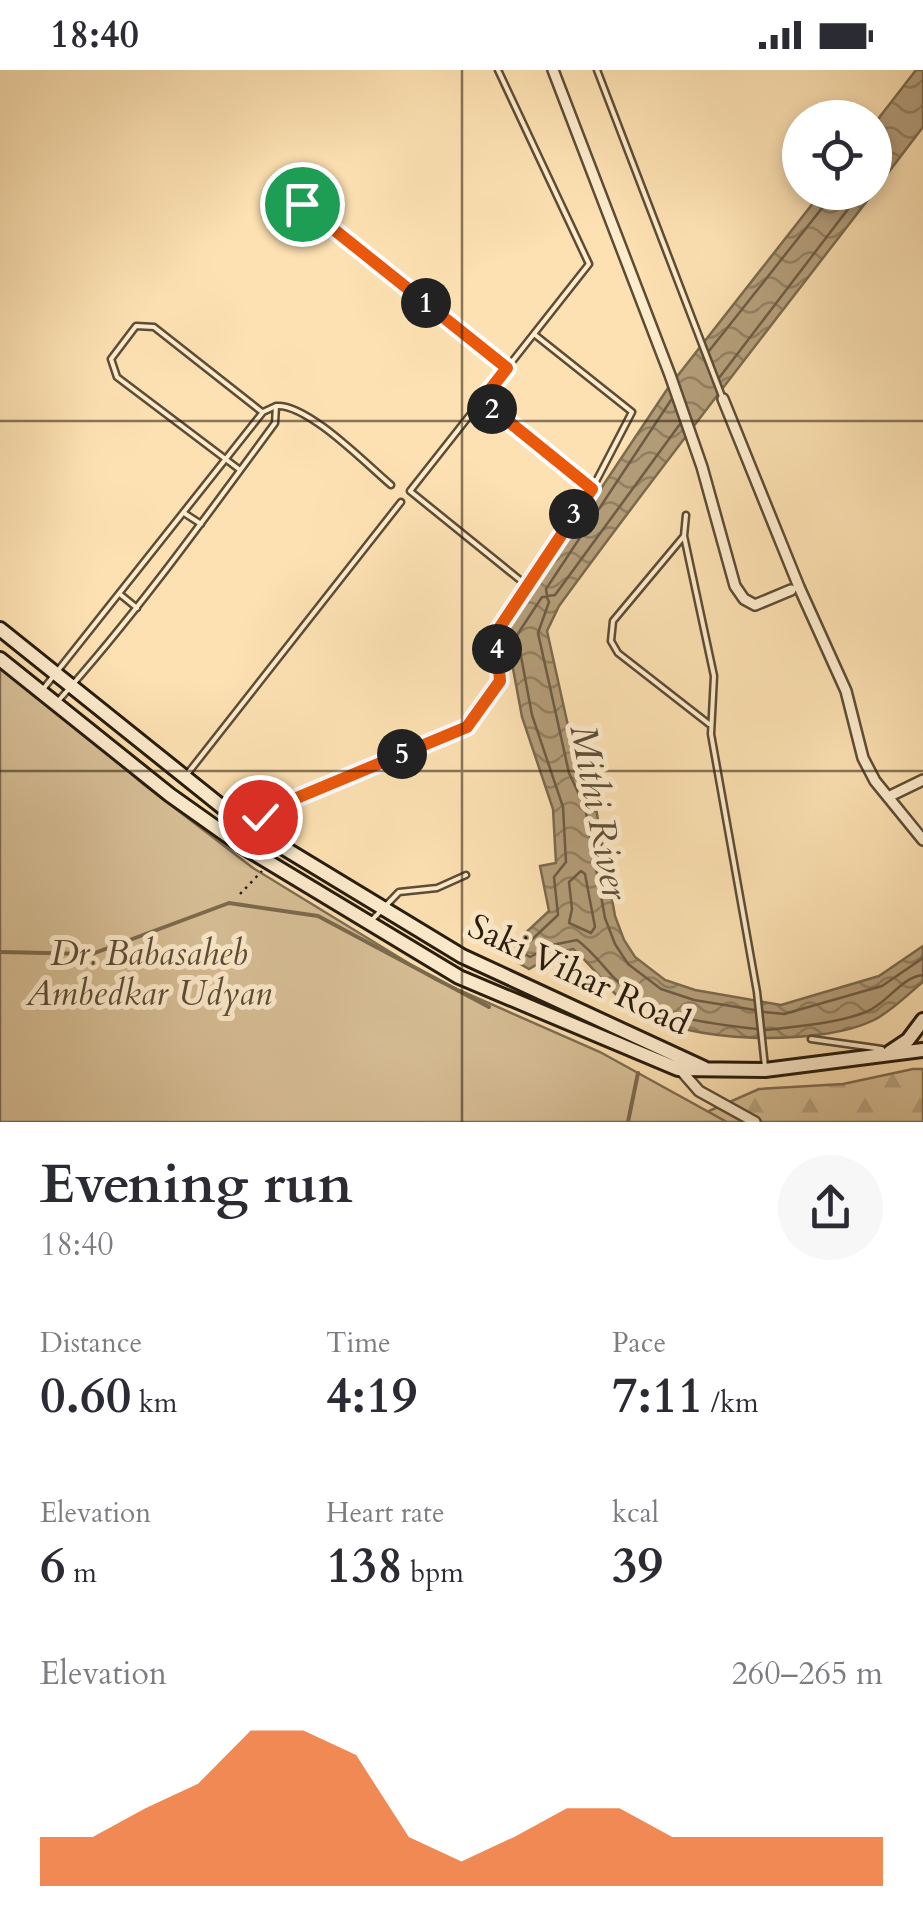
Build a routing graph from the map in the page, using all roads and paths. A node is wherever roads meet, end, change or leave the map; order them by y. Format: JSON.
{"nodes":[{"id":1,"x":498,"y":70,"type":"edge"},
{"id":2,"x":553,"y":70,"type":"edge"},
{"id":3,"x":597,"y":70,"type":"edge"},
{"id":4,"x":302,"y":204,"type":"dead end"},
{"id":5,"x":534,"y":334,"type":"junction"},
{"id":6,"x":507,"y":368,"type":"junction"},
{"id":7,"x":723,"y":399,"type":"joint"},
{"id":8,"x":482,"y":400,"type":"junction"},
{"id":9,"x":276,"y":406,"type":"junction"},
{"id":10,"x":263,"y":412,"type":"junction"},
{"id":11,"x":226,"y":460,"type":"junction"},
{"id":12,"x":240,"y":470,"type":"junction"},
{"id":13,"x":390,"y":485,"type":"dead end"},
{"id":14,"x":592,"y":489,"type":"junction"},
{"id":15,"x":401,"y":502,"type":"dead end"},
{"id":16,"x":184,"y":513,"type":"junction"},
{"id":17,"x":686,"y":515,"type":"dead end"},
{"id":18,"x":201,"y":524,"type":"junction"},
{"id":19,"x":684,"y":536,"type":"junction"},
{"id":20,"x":526,"y":584,"type":"junction"},
{"id":21,"x":792,"y":590,"type":"dead end"},
{"id":22,"x":120,"y":594,"type":"junction"},
{"id":23,"x":137,"y":608,"type":"junction"},
{"id":24,"x":0,"y":630,"type":"edge"},
{"id":25,"x":0,"y":659,"type":"edge"},
{"id":26,"x":56,"y":674,"type":"junction"},
{"id":27,"x":71,"y":686,"type":"junction"},
{"id":28,"x":41,"y":692,"type":"junction"},
{"id":29,"x":56,"y":704,"type":"junction"},
{"id":30,"x":711,"y":725,"type":"junction"},
{"id":31,"x":184,"y":776,"type":"junction"},
{"id":32,"x":923,"y":780,"type":"edge"},
{"id":33,"x":888,"y":797,"type":"junction"},
{"id":34,"x":247,"y":826,"type":"junction"},
{"id":35,"x":230,"y":837,"type":"junction"},
{"id":36,"x":923,"y":840,"type":"edge"},
{"id":37,"x":268,"y":862,"type":"junction"},
{"id":38,"x":466,"y":875,"type":"dead end"},
{"id":39,"x":240,"y":894,"type":"dead end"},
{"id":40,"x":381,"y":907,"type":"junction"},
{"id":41,"x":370,"y":923,"type":"junction"},
{"id":42,"x":434,"y":940,"type":"junction"},
{"id":43,"x":424,"y":956,"type":"junction"},
{"id":44,"x":511,"y":978,"type":"junction"},
{"id":45,"x":502,"y":995,"type":"junction"},
{"id":46,"x":923,"y":1020,"type":"edge"},
{"id":47,"x":811,"y":1039,"type":"dead end"},
{"id":48,"x":923,"y":1050,"type":"edge"},
{"id":49,"x":887,"y":1054,"type":"junction"},
{"id":50,"x":679,"y":1062,"type":"junction"},
{"id":51,"x":765,"y":1070,"type":"junction"},
{"id":52,"x":756,"y":1122,"type":"edge"}],
"edges":[{"from":1,"to":5,"type":"lane"},
{"from":2,"to":21,"type":"street"},
{"from":3,"to":7,"type":"lane"},
{"from":4,"to":6,"type":"lane"},
{"from":5,"to":6,"type":"lane"},
{"from":5,"to":14,"type":"lane"},
{"from":6,"to":8,"type":"lane"},
{"from":7,"to":33,"type":"street"},
{"from":8,"to":14,"type":"lane"},
{"from":8,"to":20,"type":"lane"},
{"from":9,"to":10,"type":"lane"},
{"from":9,"to":12,"type":"lane"},
{"from":9,"to":13,"type":"lane"},
{"from":10,"to":11,"type":"lane"},
{"from":10,"to":11,"type":"lane"},
{"from":11,"to":12,"type":"lane"},
{"from":11,"to":16,"type":"lane"},
{"from":12,"to":18,"type":"lane"},
{"from":14,"to":20,"type":"lane"},
{"from":15,"to":31,"type":"lane"},
{"from":16,"to":18,"type":"lane"},
{"from":16,"to":22,"type":"lane"},
{"from":17,"to":19,"type":"lane"},
{"from":18,"to":23,"type":"lane"},
{"from":19,"to":30,"type":"lane"},
{"from":19,"to":30,"type":"lane"},
{"from":20,"to":34,"type":"lane"},
{"from":22,"to":23,"type":"lane"},
{"from":22,"to":26,"type":"lane"},
{"from":23,"to":27,"type":"lane"},
{"from":24,"to":26,"type":"main road","name":"Saki Vihar Road"},
{"from":25,"to":28,"type":"main road","name":"Saki Vihar Road"},
{"from":26,"to":27,"type":"main road","name":"Saki Vihar Road"},
{"from":26,"to":28,"type":"lane"},
{"from":27,"to":29,"type":"lane"},
{"from":27,"to":31,"type":"main road","name":"Saki Vihar Road"},
{"from":28,"to":29,"type":"main road","name":"Saki Vihar Road"},
{"from":29,"to":35,"type":"main road","name":"Saki Vihar Road"},
{"from":30,"to":51,"type":"lane"},
{"from":31,"to":34,"type":"main road","name":"Saki Vihar Road"},
{"from":32,"to":33,"type":"street"},
{"from":33,"to":36,"type":"street"},
{"from":34,"to":35,"type":"lane"},
{"from":34,"to":40,"type":"main road","name":"Saki Vihar Road"},
{"from":35,"to":37,"type":"main road","name":"Saki Vihar Road"},
{"from":37,"to":39,"type":"path"},
{"from":37,"to":41,"type":"main road","name":"Saki Vihar Road"},
{"from":38,"to":40,"type":"lane"},
{"from":40,"to":41,"type":"lane"},
{"from":40,"to":42,"type":"main road","name":"Saki Vihar Road"},
{"from":41,"to":43,"type":"main road","name":"Saki Vihar Road"},
{"from":42,"to":43,"type":"main road"},
{"from":42,"to":44,"type":"main road","name":"Saki Vihar Road"},
{"from":43,"to":45,"type":"main road","name":"Saki Vihar Road"},
{"from":44,"to":45,"type":"main road"},
{"from":44,"to":50,"type":"main road","name":"Saki Vihar Road"},
{"from":45,"to":50,"type":"main road","name":"Saki Vihar Road"},
{"from":46,"to":49,"type":"main road"},
{"from":47,"to":49,"type":"lane"},
{"from":48,"to":49,"type":"main road"},
{"from":49,"to":51,"type":"main road"},
{"from":50,"to":51,"type":"main road","name":"Saki Vihar Road"},
{"from":50,"to":52,"type":"street"}]}
